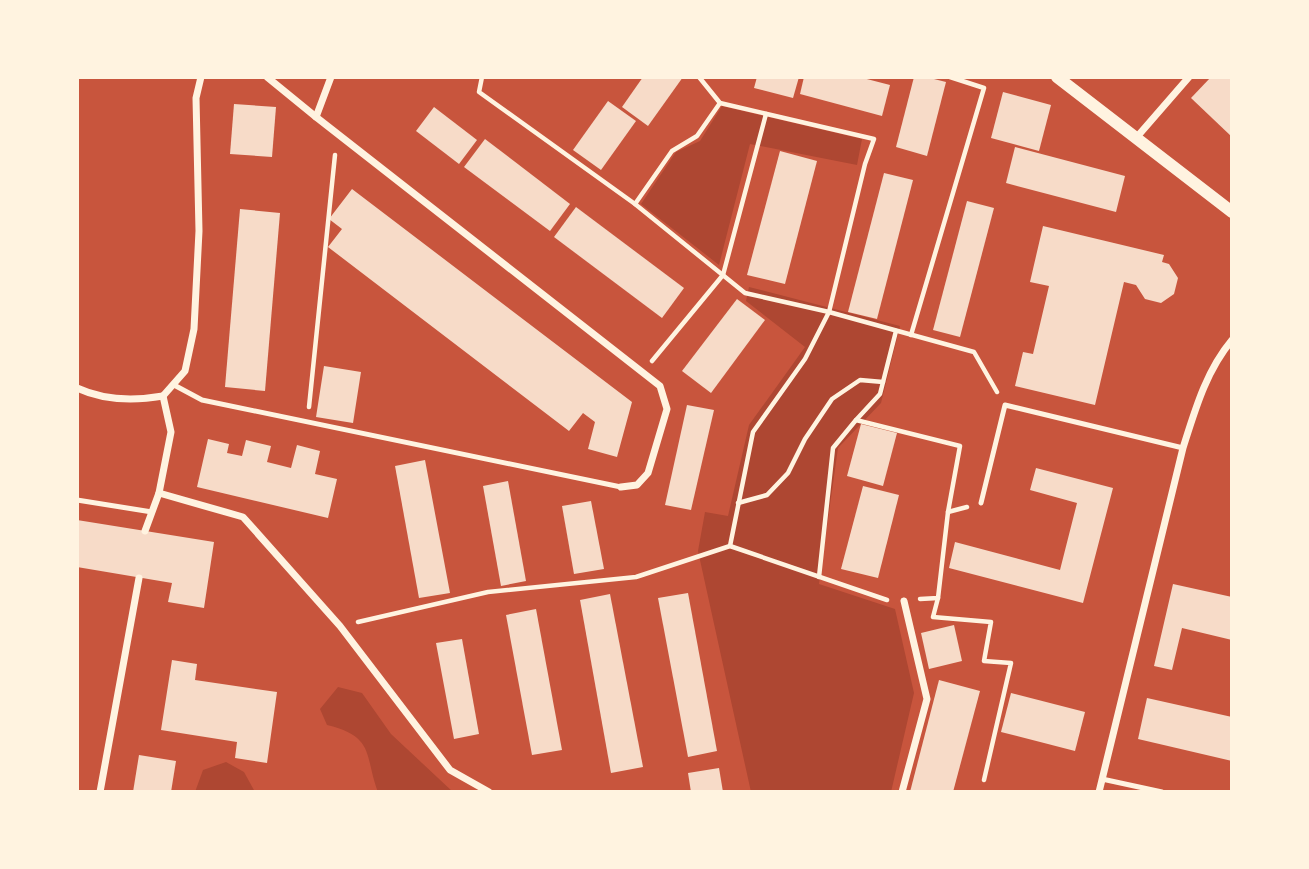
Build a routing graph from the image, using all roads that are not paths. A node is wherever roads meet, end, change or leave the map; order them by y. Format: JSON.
{"nodes":[{"id":1,"x":201,"y":77,"type":"edge"},
{"id":2,"x":267,"y":77,"type":"edge"},
{"id":3,"x":331,"y":77,"type":"edge"},
{"id":4,"x":1057,"y":77,"type":"edge"},
{"id":5,"x":1189,"y":77,"type":"edge"},
{"id":6,"x":316,"y":117,"type":"junction"},
{"id":7,"x":1136,"y":138,"type":"junction"},
{"id":8,"x":1232,"y":212,"type":"edge"},
{"id":9,"x":1232,"y":340,"type":"edge"},
{"id":10,"x":174,"y":385,"type":"junction"},
{"id":11,"x":77,"y":388,"type":"edge"},
{"id":12,"x":163,"y":396,"type":"junction"},
{"id":13,"x":1183,"y":448,"type":"junction"},
{"id":14,"x":621,"y":487,"type":"joint"},
{"id":15,"x":159,"y":493,"type":"junction"},
{"id":16,"x":77,"y":500,"type":"edge"},
{"id":17,"x":981,"y":503,"type":"dead end"},
{"id":18,"x":152,"y":512,"type":"junction"},
{"id":19,"x":145,"y":531,"type":"dead end"},
{"id":20,"x":139,"y":578,"type":"dead end"},
{"id":21,"x":904,"y":601,"type":"road end"},
{"id":22,"x":1102,"y":779,"type":"junction"},
{"id":23,"x":100,"y":792,"type":"edge"},
{"id":24,"x":489,"y":792,"type":"edge"},
{"id":25,"x":902,"y":792,"type":"edge"},
{"id":26,"x":1098,"y":792,"type":"edge"},
{"id":27,"x":1162,"y":792,"type":"edge"}],
"edges":[{"from":1,"to":10,"type":"street"},
{"from":2,"to":6,"type":"street"},
{"from":3,"to":6,"type":"street"},
{"from":4,"to":7,"type":"street"},
{"from":5,"to":7,"type":"street"},
{"from":6,"to":14,"type":"street"},
{"from":7,"to":8,"type":"street"},
{"from":9,"to":13,"type":"street"},
{"from":10,"to":12,"type":"street"},
{"from":10,"to":14,"type":"lane"},
{"from":11,"to":12,"type":"street"},
{"from":12,"to":15,"type":"street"},
{"from":13,"to":17,"type":"lane"},
{"from":13,"to":22,"type":"street"},
{"from":15,"to":18,"type":"street"},
{"from":15,"to":24,"type":"street"},
{"from":16,"to":18,"type":"lane"},
{"from":18,"to":19,"type":"street"},
{"from":20,"to":23,"type":"street"},
{"from":21,"to":25,"type":"street"},
{"from":22,"to":26,"type":"street"},
{"from":22,"to":27,"type":"lane"}]}
